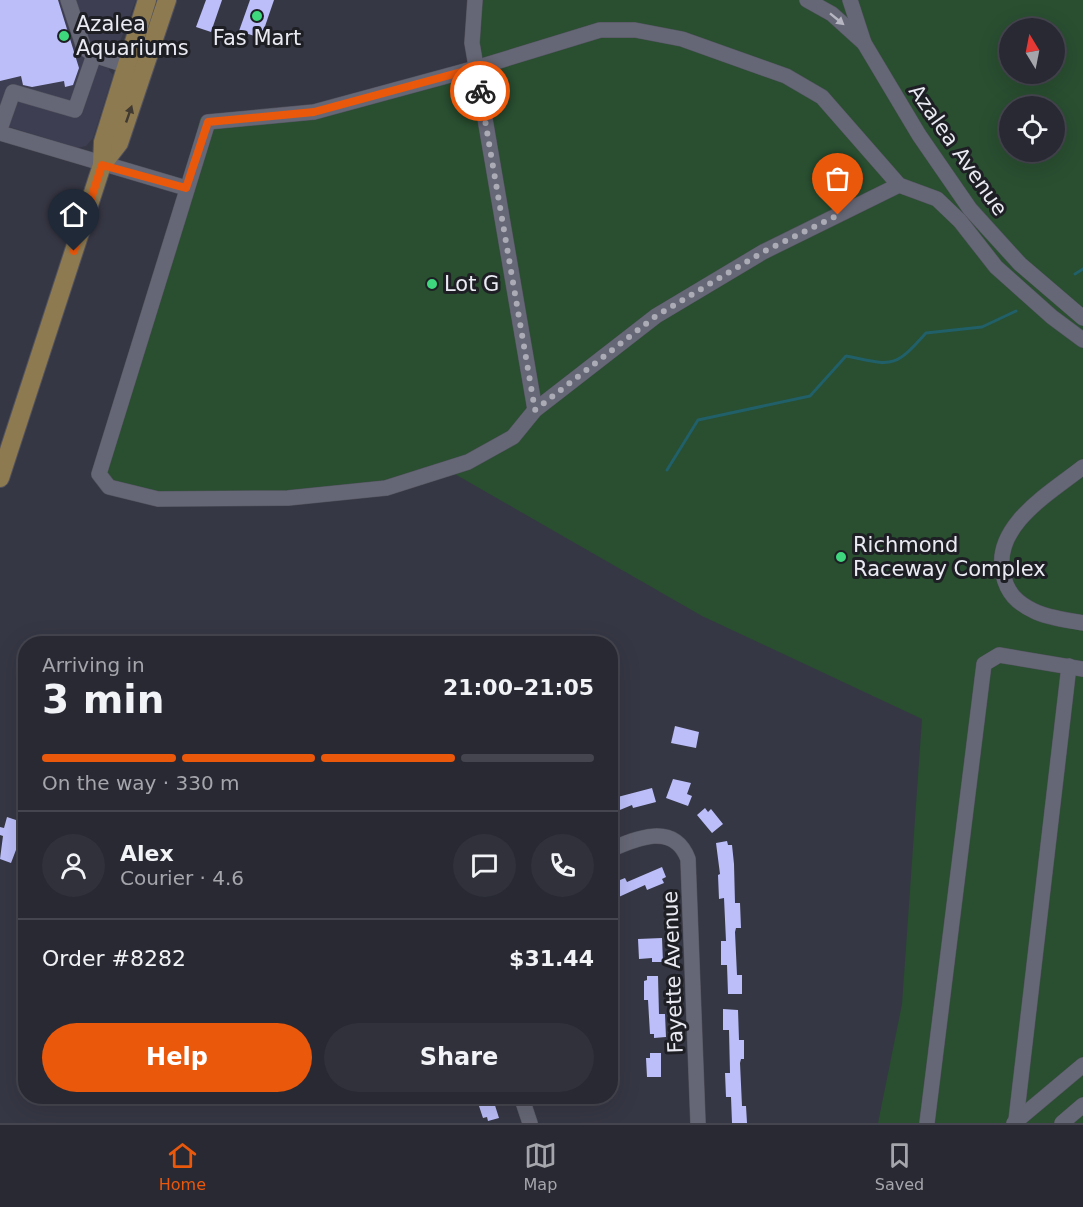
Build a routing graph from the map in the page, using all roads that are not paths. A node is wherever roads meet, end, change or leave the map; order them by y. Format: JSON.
{"nodes":[{"id":1,"x":68,"y":0,"type":"edge"},
{"id":2,"x":80,"y":0,"type":"edge"},
{"id":3,"x":147,"y":0,"type":"edge"},
{"id":4,"x":167,"y":0,"type":"edge"},
{"id":5,"x":475,"y":0,"type":"edge"},
{"id":6,"x":807,"y":0,"type":"edge"},
{"id":7,"x":850,"y":0,"type":"edge"},
{"id":8,"x":75,"y":18,"type":"junction"},
{"id":9,"x":864,"y":43,"type":"junction"},
{"id":10,"x":94,"y":55,"type":"junction"},
{"id":11,"x":125,"y":64,"type":"junction"},
{"id":12,"x":476,"y":68,"type":"junction"},
{"id":13,"x":6,"y":90,"type":"edge"},
{"id":14,"x":0,"y":129,"type":"edge"},
{"id":15,"x":0,"y":134,"type":"edge"},
{"id":16,"x":102,"y":165,"type":"junction"},
{"id":17,"x":899,"y":185,"type":"junction"},
{"id":18,"x":186,"y":188,"type":"junction"},
{"id":19,"x":1083,"y":318,"type":"edge"},
{"id":20,"x":1083,"y":340,"type":"edge"},
{"id":21,"x":535,"y":410,"type":"junction"},
{"id":22,"x":1083,"y":467,"type":"edge"},
{"id":23,"x":0,"y":478,"type":"edge"},
{"id":24,"x":1083,"y":623,"type":"edge"},
{"id":25,"x":1076,"y":667,"type":"edge"},
{"id":26,"x":618,"y":847,"type":"edge"},
{"id":27,"x":1083,"y":1065,"type":"edge"},
{"id":28,"x":524,"y":1104,"type":"edge"},
{"id":29,"x":1083,"y":1105,"type":"edge"},
{"id":30,"x":1015,"y":1122,"type":"edge"},
{"id":31,"x":530,"y":1123,"type":"edge"},
{"id":32,"x":698,"y":1123,"type":"edge"},
{"id":33,"x":927,"y":1123,"type":"edge"},
{"id":34,"x":1062,"y":1123,"type":"edge"}],
"edges":[{"from":1,"to":8,"type":"street"},
{"from":2,"to":8,"type":"street"},
{"from":3,"to":11,"type":"main road"},
{"from":16,"to":4,"type":"main road","one_way":true},
{"from":5,"to":12,"type":"street"},
{"from":6,"to":9,"type":"street","name":"Azalea Avenue","one_way":true},
{"from":7,"to":9,"type":"street","name":"Azalea Avenue"},
{"from":8,"to":10,"type":"street"},
{"from":9,"to":19,"type":"street","name":"Azalea Avenue"},
{"from":10,"to":11,"type":"street"},
{"from":10,"to":13,"type":"street"},
{"from":11,"to":16,"type":"main road"},
{"from":12,"to":17,"type":"street"},
{"from":12,"to":18,"type":"street"},
{"from":12,"to":21,"type":"street"},
{"from":13,"to":14,"type":"street"},
{"from":15,"to":16,"type":"street"},
{"from":16,"to":18,"type":"street"},
{"from":16,"to":23,"type":"main road"},
{"from":17,"to":20,"type":"street"},
{"from":17,"to":21,"type":"street"},
{"from":18,"to":21,"type":"street"},
{"from":22,"to":24,"type":"street"},
{"from":25,"to":30,"type":"street"},
{"from":25,"to":33,"type":"street"},
{"from":26,"to":32,"type":"street","name":"Fayette Avenue"},
{"from":27,"to":30,"type":"street"},
{"from":28,"to":31,"type":"street"},
{"from":29,"to":34,"type":"street"}]}
